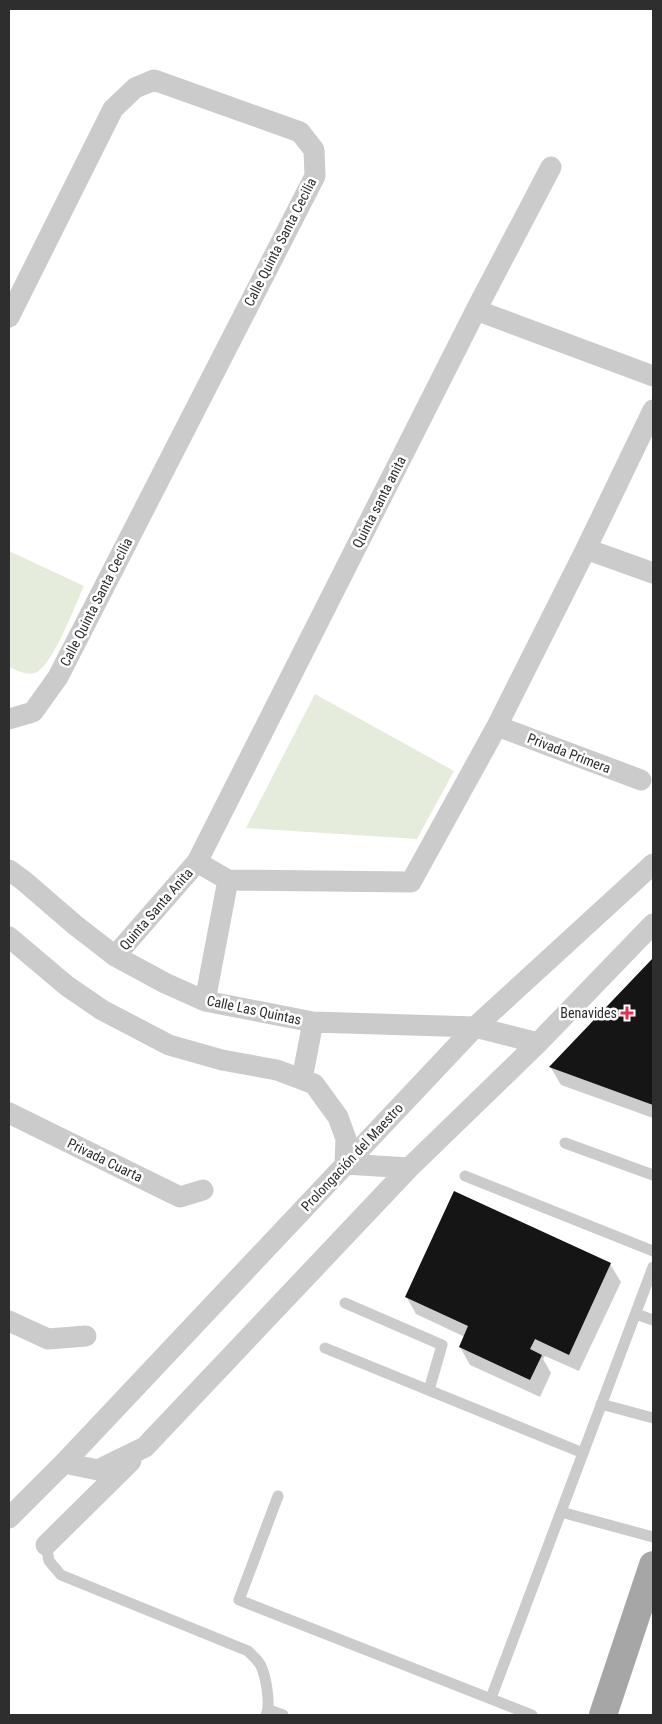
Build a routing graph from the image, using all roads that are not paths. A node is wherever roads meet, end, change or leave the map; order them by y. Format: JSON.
{"nodes":[{"id":1,"x":551,"y":167,"type":"dead end"},
{"id":2,"x":476,"y":310,"type":"junction"},
{"id":3,"x":9,"y":317,"type":"edge"},
{"id":4,"x":653,"y":376,"type":"edge"},
{"id":5,"x":653,"y":410,"type":"edge"},
{"id":6,"x":586,"y":549,"type":"junction"},
{"id":7,"x":653,"y":573,"type":"edge"},
{"id":8,"x":9,"y":719,"type":"edge"},
{"id":9,"x":497,"y":726,"type":"junction"},
{"id":10,"x":641,"y":780,"type":"dead end"},
{"id":11,"x":197,"y":862,"type":"junction"},
{"id":12,"x":653,"y":864,"type":"edge"},
{"id":13,"x":9,"y":870,"type":"edge"},
{"id":14,"x":228,"y":880,"type":"junction"},
{"id":15,"x":653,"y":924,"type":"edge"},
{"id":16,"x":9,"y":937,"type":"edge"},
{"id":17,"x":115,"y":956,"type":"junction"},
{"id":18,"x":205,"y":1001,"type":"junction"},
{"id":19,"x":313,"y":1022,"type":"junction"},
{"id":20,"x":476,"y":1028,"type":"junction"},
{"id":21,"x":538,"y":1043,"type":"junction"},
{"id":22,"x":302,"y":1078,"type":"junction"},
{"id":23,"x":9,"y":1112,"type":"edge"},
{"id":24,"x":565,"y":1143,"type":"dead end"},
{"id":25,"x":345,"y":1164,"type":"junction"},
{"id":26,"x":409,"y":1168,"type":"junction"},
{"id":27,"x":465,"y":1176,"type":"dead end"},
{"id":28,"x":653,"y":1176,"type":"edge"},
{"id":29,"x":203,"y":1190,"type":"dead end"},
{"id":30,"x":653,"y":1251,"type":"edge"},
{"id":31,"x":653,"y":1267,"type":"edge"},
{"id":32,"x":345,"y":1303,"type":"dead end"},
{"id":33,"x":636,"y":1314,"type":"junction"},
{"id":34,"x":653,"y":1320,"type":"edge"},
{"id":35,"x":9,"y":1321,"type":"edge"},
{"id":36,"x":86,"y":1336,"type":"dead end"},
{"id":37,"x":325,"y":1348,"type":"dead end"},
{"id":38,"x":429,"y":1390,"type":"junction"},
{"id":39,"x":601,"y":1404,"type":"junction"},
{"id":40,"x":653,"y":1418,"type":"edge"},
{"id":41,"x":145,"y":1448,"type":"junction"},
{"id":42,"x":583,"y":1453,"type":"junction"},
{"id":43,"x":64,"y":1463,"type":"junction"},
{"id":44,"x":278,"y":1496,"type":"dead end"},
{"id":45,"x":561,"y":1512,"type":"junction"},
{"id":46,"x":9,"y":1518,"type":"edge"},
{"id":47,"x":653,"y":1537,"type":"edge"},
{"id":48,"x":46,"y":1545,"type":"joint"},
{"id":49,"x":653,"y":1565,"type":"edge"},
{"id":50,"x":491,"y":1698,"type":"junction"},
{"id":51,"x":267,"y":1712,"type":"edge"},
{"id":52,"x":283,"y":1715,"type":"edge"},
{"id":53,"x":532,"y":1715,"type":"edge"},
{"id":54,"x":603,"y":1715,"type":"edge"}],
"edges":[{"from":1,"to":2,"type":"street","name":"Quinta santa anita"},
{"from":2,"to":4,"type":"street"},
{"from":2,"to":11,"type":"street","name":"Quinta santa anita"},
{"from":3,"to":8,"type":"street","name":"Calle Quinta Santa Cecilia"},
{"from":5,"to":6,"type":"street"},
{"from":6,"to":7,"type":"street"},
{"from":6,"to":9,"type":"street"},
{"from":9,"to":10,"type":"street","name":"Privada Primera"},
{"from":9,"to":14,"type":"street"},
{"from":11,"to":14,"type":"street"},
{"from":11,"to":17,"type":"street","name":"Quinta Santa Anita"},
{"from":12,"to":20,"type":"street","name":"Prolongación del Maestro"},
{"from":13,"to":17,"type":"street","name":"Calle Las Quintas"},
{"from":14,"to":18,"type":"street"},
{"from":15,"to":21,"type":"street"},
{"from":16,"to":22,"type":"street"},
{"from":17,"to":18,"type":"street","name":"Calle Las Quintas"},
{"from":18,"to":19,"type":"street","name":"Calle Las Quintas"},
{"from":19,"to":20,"type":"street","name":"Calle Las Quintas"},
{"from":19,"to":22,"type":"street"},
{"from":20,"to":21,"type":"street","name":"Calle Las Quintas"},
{"from":20,"to":25,"type":"street","name":"Prolongación del Maestro"},
{"from":21,"to":26,"type":"street"},
{"from":22,"to":25,"type":"street"},
{"from":23,"to":29,"type":"street","name":"Privada Cuarta"},
{"from":24,"to":28,"type":"lane"},
{"from":25,"to":26,"type":"street"},
{"from":25,"to":43,"type":"street","name":"Prolongación del Maestro"},
{"from":26,"to":41,"type":"street"},
{"from":27,"to":30,"type":"lane"},
{"from":31,"to":33,"type":"lane"},
{"from":32,"to":38,"type":"lane"},
{"from":33,"to":34,"type":"lane"},
{"from":33,"to":39,"type":"lane"},
{"from":35,"to":36,"type":"street"},
{"from":37,"to":38,"type":"lane"},
{"from":38,"to":42,"type":"lane"},
{"from":39,"to":40,"type":"lane"},
{"from":39,"to":42,"type":"lane"},
{"from":41,"to":43,"type":"street"},
{"from":41,"to":48,"type":"street"},
{"from":42,"to":45,"type":"lane"},
{"from":43,"to":46,"type":"street","name":"Prolongación del Maestro"},
{"from":44,"to":50,"type":"lane"},
{"from":45,"to":47,"type":"lane"},
{"from":45,"to":50,"type":"lane"},
{"from":48,"to":51,"type":"lane"},
{"from":49,"to":54,"type":"main road"},
{"from":50,"to":53,"type":"lane"},
{"from":51,"to":52,"type":"lane"}]}
